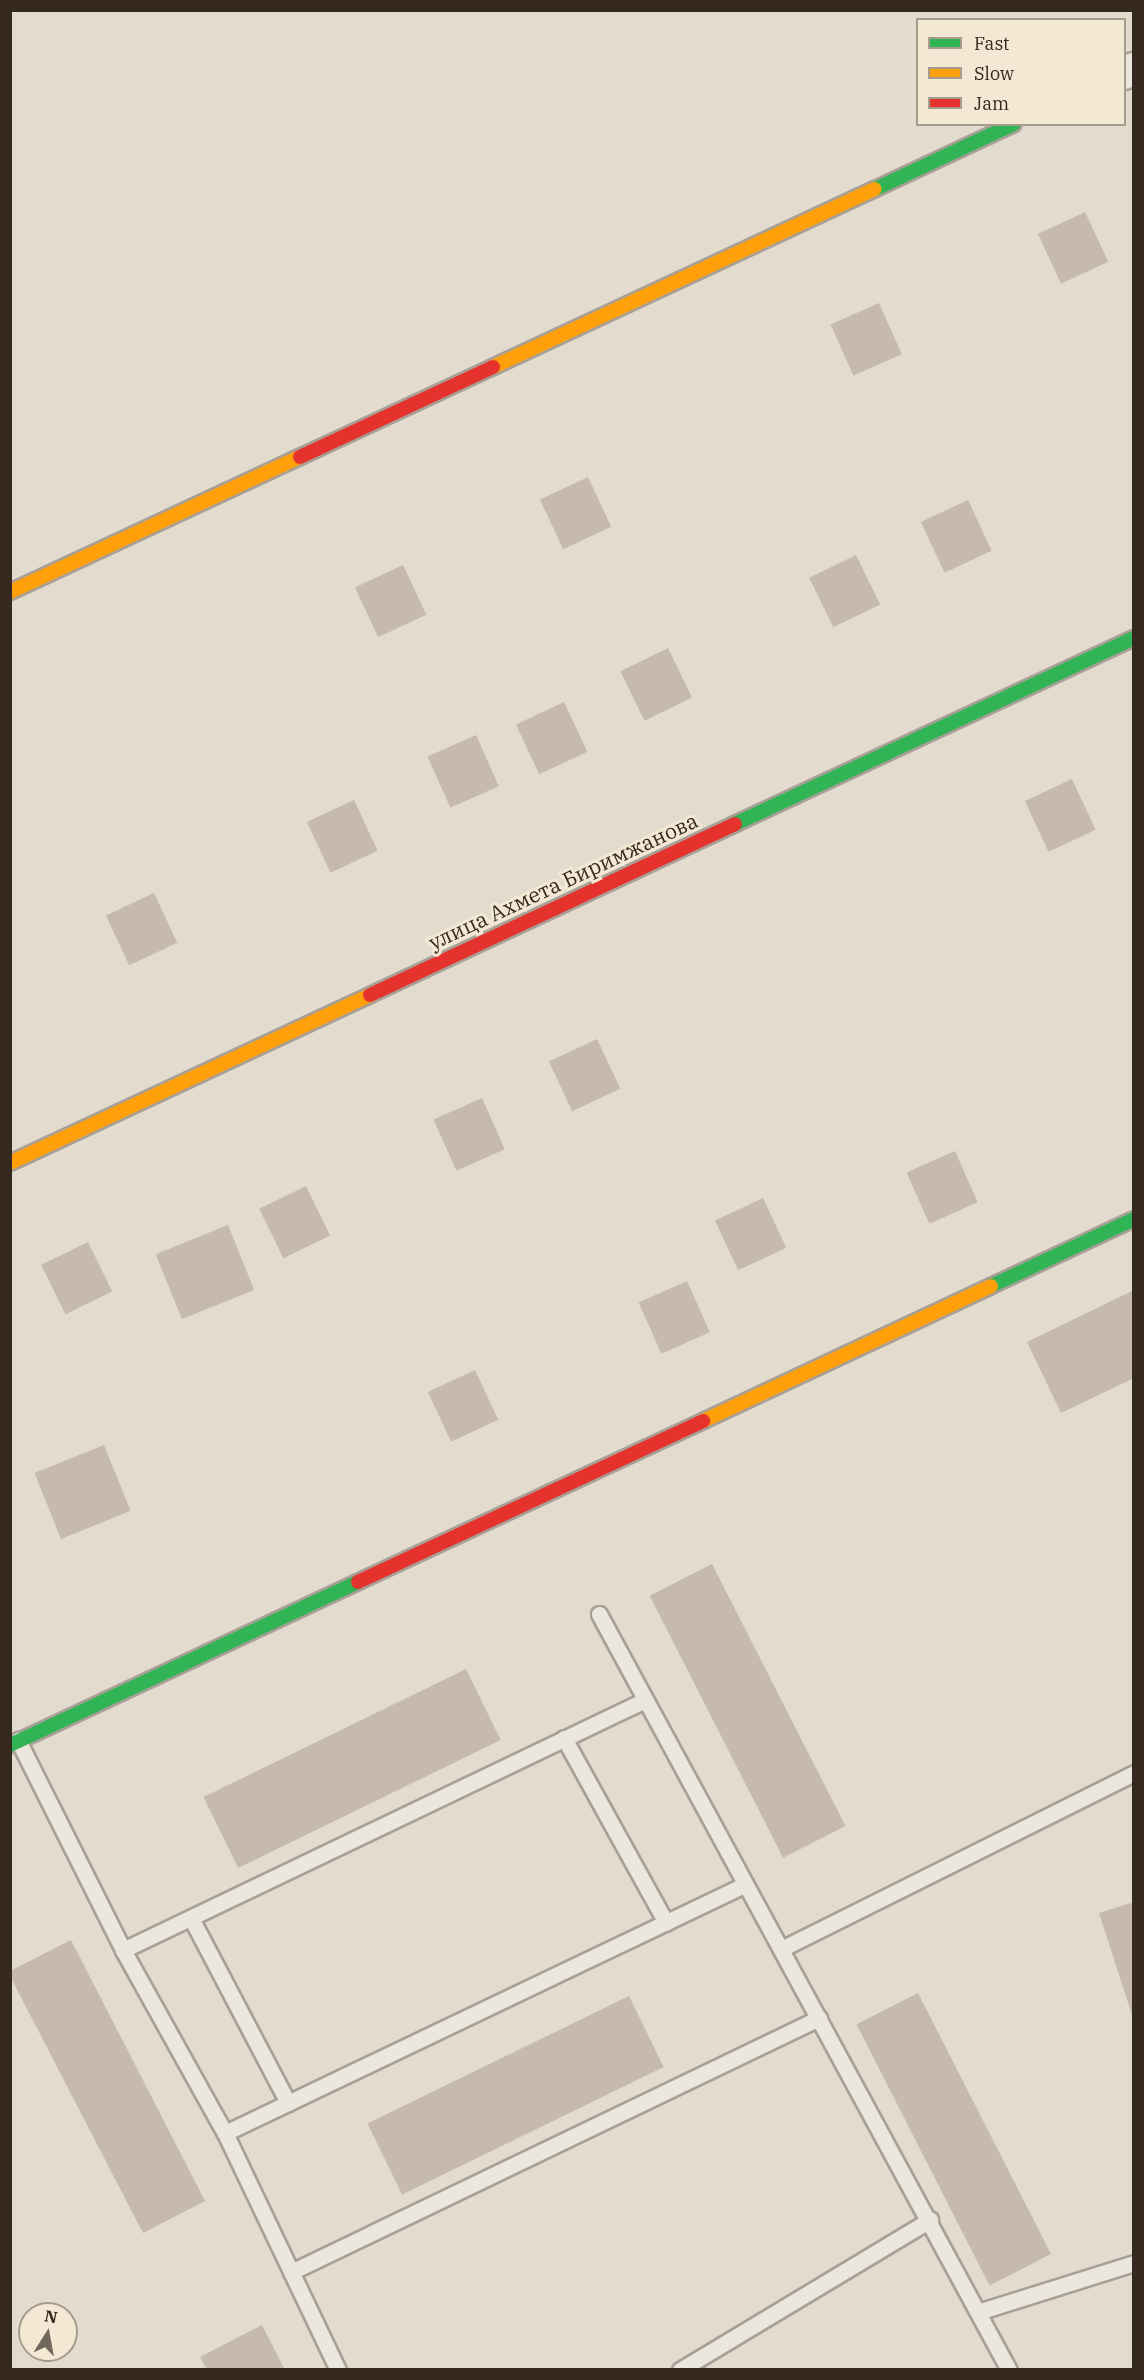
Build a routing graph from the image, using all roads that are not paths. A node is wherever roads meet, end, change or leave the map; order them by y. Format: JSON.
{"nodes":[{"id":1,"x":1010,"y":126,"type":"edge"},
{"id":2,"x":10,"y":592,"type":"edge"},
{"id":3,"x":1134,"y":638,"type":"edge"},
{"id":4,"x":10,"y":1163,"type":"edge"},
{"id":5,"x":1134,"y":1219,"type":"edge"},
{"id":6,"x":599,"y":1614,"type":"dead end"},
{"id":7,"x":645,"y":1700,"type":"junction"},
{"id":8,"x":564,"y":1738,"type":"junction"},
{"id":9,"x":14,"y":1742,"type":"edge"},
{"id":10,"x":1134,"y":1773,"type":"edge"},
{"id":11,"x":742,"y":1886,"type":"junction"},
{"id":12,"x":191,"y":1918,"type":"junction"},
{"id":13,"x":666,"y":1923,"type":"junction"},
{"id":14,"x":781,"y":1949,"type":"junction"},
{"id":15,"x":123,"y":1950,"type":"junction"},
{"id":16,"x":819,"y":2018,"type":"junction"},
{"id":17,"x":288,"y":2103,"type":"junction"},
{"id":18,"x":225,"y":2133,"type":"junction"},
{"id":19,"x":930,"y":2220,"type":"junction"},
{"id":20,"x":1134,"y":2263,"type":"edge"},
{"id":21,"x":291,"y":2272,"type":"junction"},
{"id":22,"x":981,"y":2312,"type":"junction"},
{"id":23,"x":338,"y":2370,"type":"edge"},
{"id":24,"x":680,"y":2370,"type":"edge"},
{"id":25,"x":1010,"y":2370,"type":"edge"}],
"edges":[{"from":1,"to":2,"type":"street"},
{"from":3,"to":4,"type":"street","name":"улица Ахмета Биримжанова"},
{"from":5,"to":9,"type":"street"},
{"from":6,"to":7,"type":"lane"},
{"from":7,"to":8,"type":"lane"},
{"from":7,"to":11,"type":"lane"},
{"from":8,"to":12,"type":"lane"},
{"from":8,"to":13,"type":"lane"},
{"from":9,"to":15,"type":"lane"},
{"from":10,"to":14,"type":"lane"},
{"from":11,"to":13,"type":"lane"},
{"from":11,"to":14,"type":"lane"},
{"from":12,"to":15,"type":"lane"},
{"from":12,"to":17,"type":"lane"},
{"from":13,"to":17,"type":"lane"},
{"from":14,"to":16,"type":"lane"},
{"from":15,"to":18,"type":"lane"},
{"from":16,"to":19,"type":"lane"},
{"from":16,"to":21,"type":"lane"},
{"from":17,"to":18,"type":"lane"},
{"from":18,"to":21,"type":"lane"},
{"from":19,"to":22,"type":"lane"},
{"from":19,"to":24,"type":"lane"},
{"from":20,"to":22,"type":"lane"},
{"from":21,"to":23,"type":"lane"},
{"from":22,"to":25,"type":"lane"}]}
